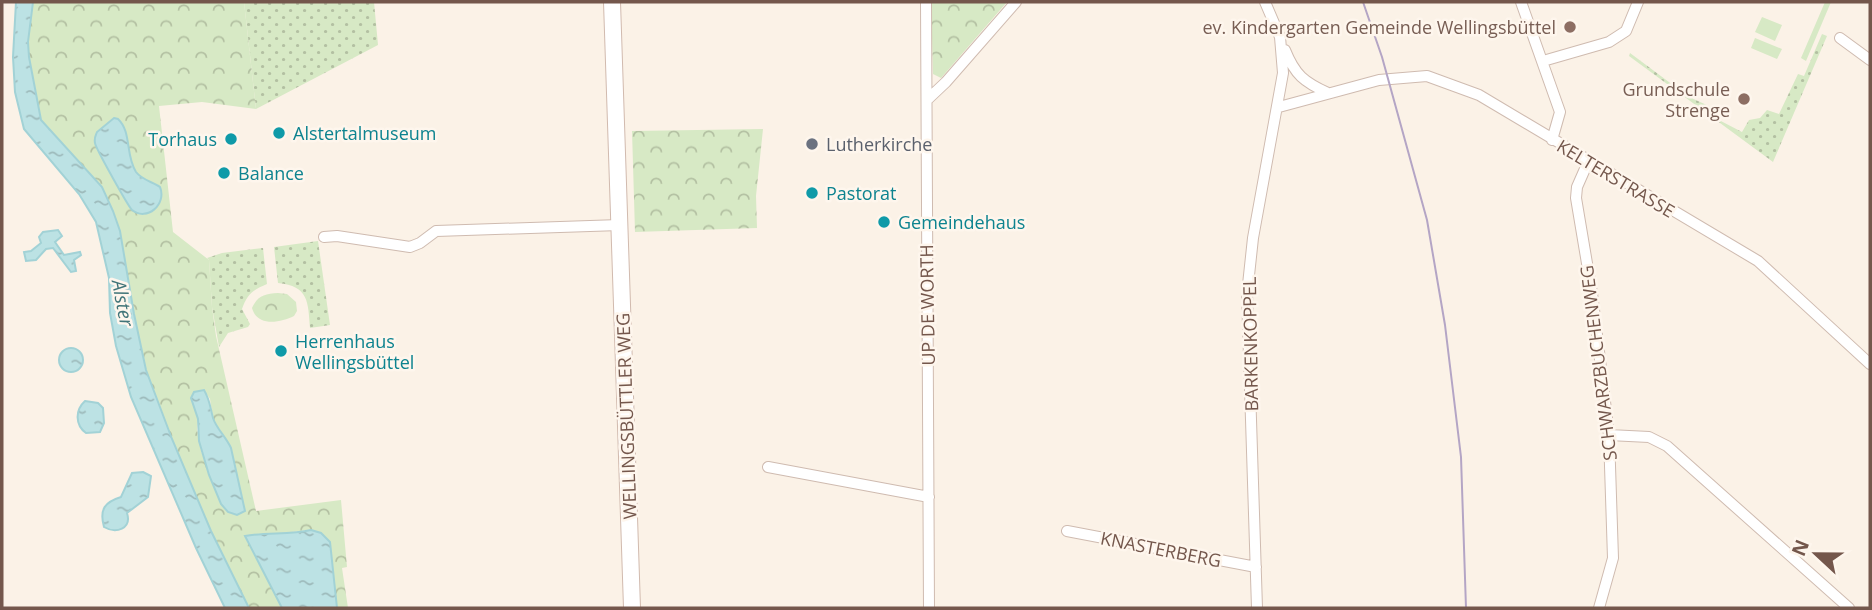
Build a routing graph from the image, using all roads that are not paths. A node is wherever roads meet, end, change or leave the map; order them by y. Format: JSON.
{"nodes":[{"id":1,"x":612,"y":2,"type":"edge"},
{"id":2,"x":926,"y":2,"type":"edge"},
{"id":3,"x":1016,"y":2,"type":"edge"},
{"id":4,"x":1265,"y":2,"type":"edge"},
{"id":5,"x":1521,"y":2,"type":"edge"},
{"id":6,"x":1638,"y":2,"type":"edge"},
{"id":7,"x":1280,"y":37,"type":"junction"},
{"id":8,"x":1840,"y":38,"type":"dead end"},
{"id":9,"x":1870,"y":60,"type":"edge"},
{"id":10,"x":1543,"y":61,"type":"junction"},
{"id":11,"x":1328,"y":93,"type":"junction"},
{"id":12,"x":929,"y":99,"type":"junction"},
{"id":13,"x":1279,"y":107,"type":"junction"},
{"id":14,"x":1552,"y":140,"type":"junction"},
{"id":15,"x":1588,"y":162,"type":"junction"},
{"id":16,"x":620,"y":225,"type":"junction"},
{"id":17,"x":324,"y":237,"type":"dead end"},
{"id":18,"x":1870,"y":364,"type":"edge"},
{"id":19,"x":1609,"y":435,"type":"junction"},
{"id":20,"x":768,"y":467,"type":"dead end"},
{"id":21,"x":929,"y":498,"type":"junction"},
{"id":22,"x":1067,"y":531,"type":"dead end"},
{"id":23,"x":1256,"y":567,"type":"junction"},
{"id":24,"x":632,"y":608,"type":"edge"},
{"id":25,"x":929,"y":608,"type":"edge"},
{"id":26,"x":1258,"y":608,"type":"edge"},
{"id":27,"x":1599,"y":608,"type":"edge"},
{"id":28,"x":1849,"y":608,"type":"edge"}],
"edges":[{"from":1,"to":16,"type":"main road","name":"WELLINGSBÜTTLER WEG"},
{"from":2,"to":12,"type":"street","name":"UP DE WORTH"},
{"from":3,"to":12,"type":"street"},
{"from":4,"to":7,"type":"street","name":"BARKENKOPPEL"},
{"from":5,"to":10,"type":"street"},
{"from":6,"to":10,"type":"street"},
{"from":7,"to":11,"type":"street"},
{"from":7,"to":13,"type":"street","name":"BARKENKOPPEL"},
{"from":8,"to":9,"type":"street"},
{"from":10,"to":14,"type":"street"},
{"from":11,"to":13,"type":"street","name":"KELTERSTRASSE"},
{"from":11,"to":14,"type":"street","name":"KELTERSTRASSE"},
{"from":12,"to":21,"type":"street","name":"UP DE WORTH"},
{"from":13,"to":23,"type":"street","name":"BARKENKOPPEL"},
{"from":14,"to":15,"type":"street","name":"KELTERSTRASSE"},
{"from":15,"to":18,"type":"street","name":"KELTERSTRASSE"},
{"from":15,"to":19,"type":"street","name":"SCHWARZBUCHENWEG"},
{"from":16,"to":17,"type":"street"},
{"from":16,"to":24,"type":"main road","name":"WELLINGSBÜTTLER WEG"},
{"from":19,"to":27,"type":"street","name":"SCHWARZBUCHENWEG"},
{"from":19,"to":28,"type":"street"},
{"from":20,"to":21,"type":"street"},
{"from":21,"to":25,"type":"street","name":"UP DE WORTH"},
{"from":22,"to":23,"type":"street","name":"KNASTERBERG"},
{"from":23,"to":26,"type":"street","name":"BARKENKOPPEL"}]}
